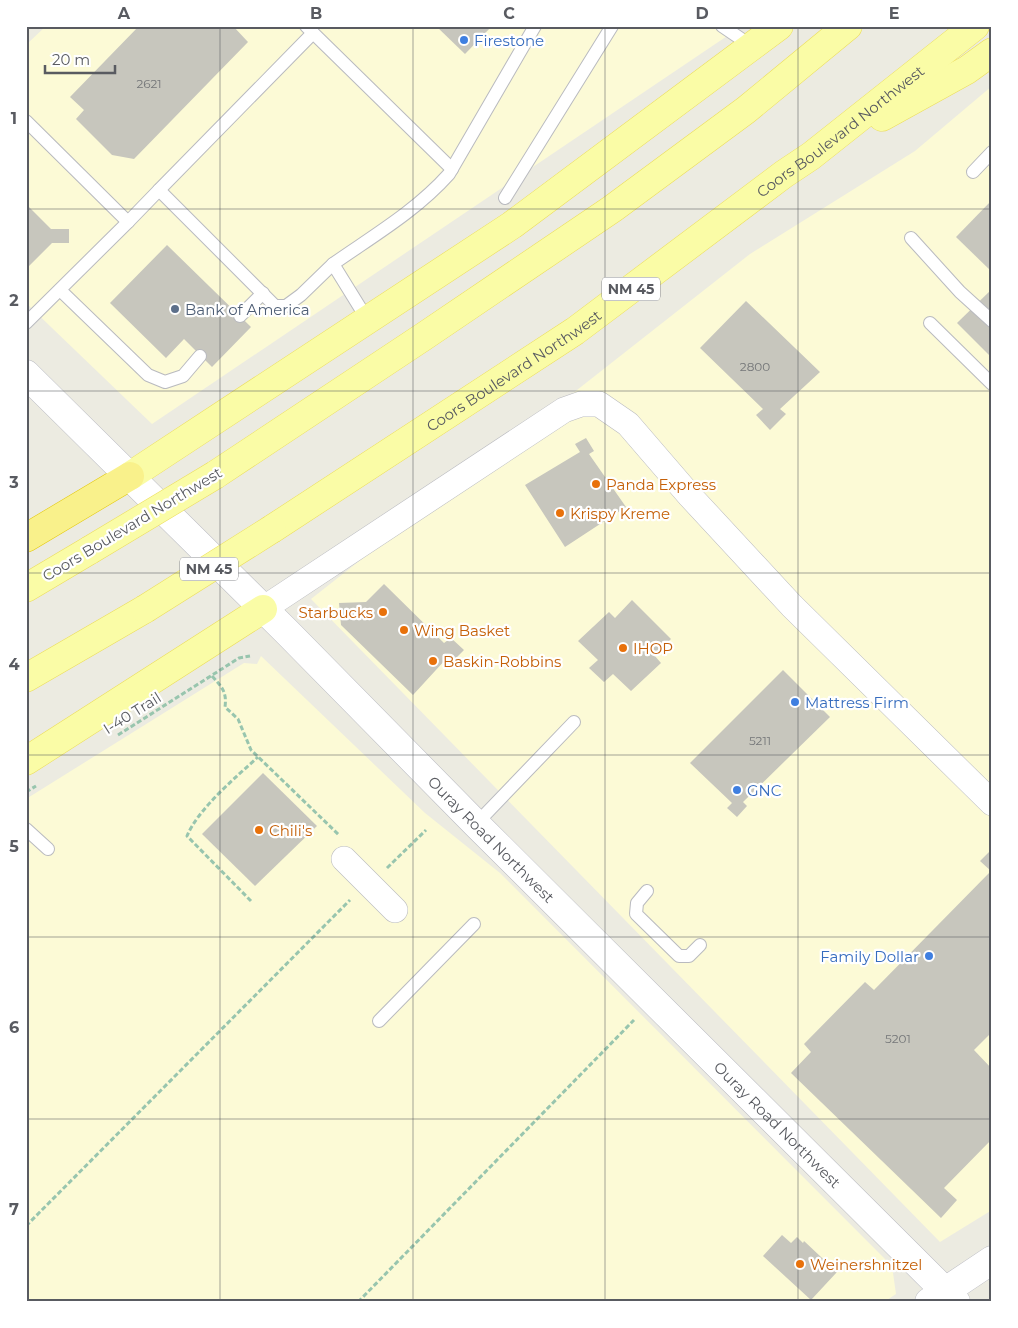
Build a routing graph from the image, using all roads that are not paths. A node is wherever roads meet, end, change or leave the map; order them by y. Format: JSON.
{"nodes":[{"id":1,"x":535,"y":26,"type":"edge"},
{"id":2,"x":612,"y":26,"type":"edge"},
{"id":3,"x":722,"y":26,"type":"edge"},
{"id":4,"x":779,"y":26,"type":"edge"},
{"id":5,"x":848,"y":26,"type":"edge"},
{"id":6,"x":975,"y":26,"type":"edge"},
{"id":7,"x":310,"y":30,"type":"edge"},
{"id":8,"x":753,"y":47,"type":"junction"},
{"id":9,"x":992,"y":52,"type":"edge"},
{"id":10,"x":26,"y":122,"type":"edge"},
{"id":11,"x":992,"y":152,"type":"edge"},
{"id":12,"x":811,"y":156,"type":"junction"},
{"id":13,"x":452,"y":169,"type":"junction"},
{"id":14,"x":972,"y":172,"type":"dead end"},
{"id":15,"x":159,"y":190,"type":"junction"},
{"id":16,"x":505,"y":198,"type":"dead end"},
{"id":17,"x":128,"y":222,"type":"junction"},
{"id":18,"x":911,"y":238,"type":"dead end"},
{"id":19,"x":332,"y":264,"type":"junction"},
{"id":20,"x":60,"y":290,"type":"junction"},
{"id":21,"x":263,"y":293,"type":"junction"},
{"id":22,"x":240,"y":316,"type":"dead end"},
{"id":23,"x":367,"y":319,"type":"junction"},
{"id":24,"x":992,"y":321,"type":"edge"},
{"id":25,"x":26,"y":323,"type":"edge"},
{"id":26,"x":930,"y":323,"type":"dead end"},
{"id":27,"x":200,"y":356,"type":"dead end"},
{"id":28,"x":26,"y":374,"type":"edge"},
{"id":29,"x":992,"y":384,"type":"edge"},
{"id":30,"x":130,"y":476,"type":"junction"},
{"id":31,"x":26,"y":538,"type":"edge"},
{"id":32,"x":26,"y":588,"type":"edge"},
{"id":33,"x":263,"y":609,"type":"junction"},
{"id":34,"x":26,"y":678,"type":"edge"},
{"id":35,"x":574,"y":722,"type":"dead end"},
{"id":36,"x":26,"y":761,"type":"edge"},
{"id":37,"x":992,"y":803,"type":"edge"},
{"id":38,"x":476,"y":824,"type":"junction"},
{"id":39,"x":26,"y":829,"type":"edge"},
{"id":40,"x":342,"y":848,"type":"road end"},
{"id":41,"x":48,"y":849,"type":"dead end"},
{"id":42,"x":647,"y":891,"type":"dead end"},
{"id":43,"x":395,"y":910,"type":"dead end"},
{"id":44,"x":474,"y":924,"type":"dead end"},
{"id":45,"x":700,"y":945,"type":"dead end"},
{"id":46,"x":379,"y":1021,"type":"dead end"},
{"id":47,"x":992,"y":1260,"type":"edge"},
{"id":48,"x":944,"y":1298,"type":"edge"}],
"edges":[{"from":1,"to":13,"type":"lane"},
{"from":2,"to":16,"type":"lane"},
{"from":3,"to":8,"type":"lane"},
{"from":4,"to":8,"type":"main road"},
{"from":5,"to":32,"type":"main road","name":"Coors Boulevard Northwest","bridge":true},
{"from":6,"to":12,"type":"main road","name":"Coors Boulevard Northwest","number":"NM 45"},
{"from":7,"to":13,"type":"lane"},
{"from":7,"to":15,"type":"lane"},
{"from":8,"to":23,"type":"main road"},
{"from":9,"to":12,"type":"main road"},
{"from":10,"to":17,"type":"lane"},
{"from":11,"to":14,"type":"lane"},
{"from":12,"to":34,"type":"main road","name":"Coors Boulevard Northwest","number":"NM 45","bridge":true},
{"from":13,"to":19,"type":"lane"},
{"from":15,"to":17,"type":"lane"},
{"from":15,"to":21,"type":"lane"},
{"from":17,"to":20,"type":"lane"},
{"from":18,"to":24,"type":"lane"},
{"from":19,"to":21,"type":"lane"},
{"from":19,"to":23,"type":"lane"},
{"from":20,"to":25,"type":"lane"},
{"from":20,"to":27,"type":"lane"},
{"from":21,"to":22,"type":"lane"},
{"from":23,"to":30,"type":"main road"},
{"from":26,"to":29,"type":"lane"},
{"from":28,"to":30,"type":"street","name":"Ouray Road Northwest"},
{"from":30,"to":31,"type":"highway"},
{"from":30,"to":33,"type":"street","name":"Ouray Road Northwest"},
{"from":33,"to":36,"type":"main road"},
{"from":33,"to":37,"type":"street"},
{"from":33,"to":38,"type":"street","name":"Ouray Road Northwest"},
{"from":35,"to":38,"type":"lane"},
{"from":38,"to":48,"type":"street","name":"Ouray Road Northwest"},
{"from":39,"to":41,"type":"lane"},
{"from":40,"to":43,"type":"street"},
{"from":42,"to":45,"type":"lane"},
{"from":44,"to":46,"type":"lane"},
{"from":47,"to":48,"type":"street"}]}
